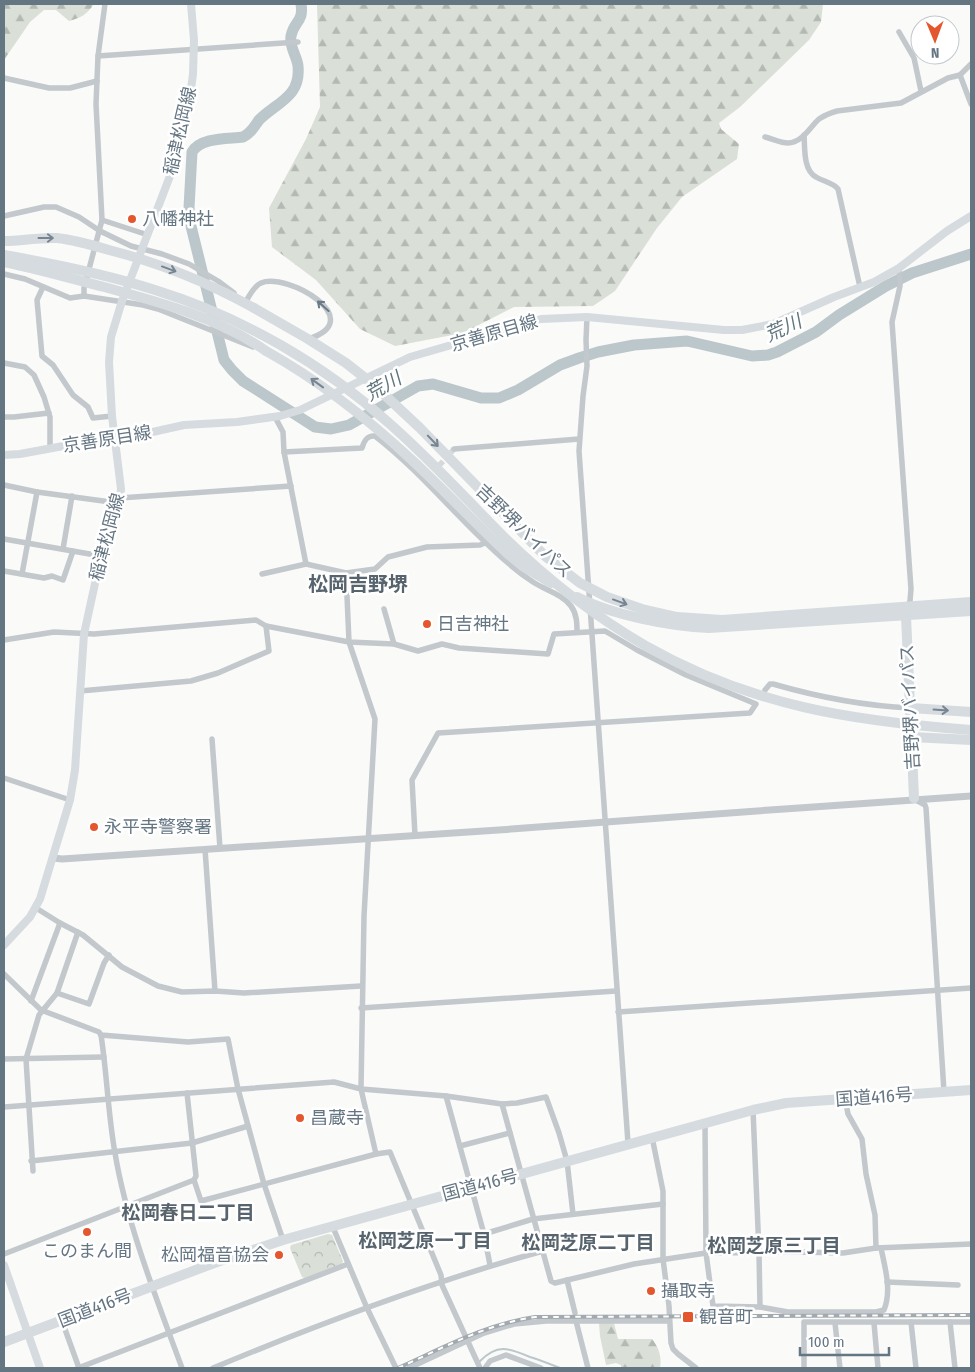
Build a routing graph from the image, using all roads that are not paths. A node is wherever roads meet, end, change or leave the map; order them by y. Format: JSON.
{"nodes":[{"id":1,"x":105,"y":4,"type":"edge"},
{"id":2,"x":191,"y":4,"type":"edge"},
{"id":3,"x":899,"y":32,"type":"dead end"},
{"id":4,"x":298,"y":42,"type":"dead end"},
{"id":5,"x":193,"y":49,"type":"junction"},
{"id":6,"x":98,"y":56,"type":"junction"},
{"id":7,"x":971,"y":64,"type":"edge"},
{"id":8,"x":960,"y":75,"type":"junction"},
{"id":9,"x":4,"y":78,"type":"edge"},
{"id":10,"x":97,"y":81,"type":"junction"},
{"id":11,"x":921,"y":91,"type":"junction"},
{"id":12,"x":971,"y":104,"type":"edge"},
{"id":13,"x":804,"y":135,"type":"junction"},
{"id":14,"x":766,"y":137,"type":"dead end"},
{"id":15,"x":4,"y":216,"type":"edge"},
{"id":16,"x":971,"y":216,"type":"edge"},
{"id":17,"x":102,"y":220,"type":"junction"},
{"id":18,"x":100,"y":231,"type":"junction"},
{"id":19,"x":148,"y":235,"type":"junction"},
{"id":20,"x":4,"y":241,"type":"edge"},
{"id":21,"x":142,"y":248,"type":"junction"},
{"id":22,"x":4,"y":255,"type":"edge"},
{"id":23,"x":4,"y":262,"type":"edge"},
{"id":24,"x":900,"y":271,"type":"junction"},
{"id":25,"x":4,"y":274,"type":"edge"},
{"id":26,"x":77,"y":275,"type":"junction"},
{"id":27,"x":217,"y":285,"type":"junction"},
{"id":28,"x":43,"y":287,"type":"junction"},
{"id":29,"x":860,"y":287,"type":"junction"},
{"id":30,"x":84,"y":296,"type":"junction"},
{"id":31,"x":122,"y":301,"type":"junction"},
{"id":32,"x":246,"y":301,"type":"junction"},
{"id":33,"x":265,"y":315,"type":"junction"},
{"id":34,"x":587,"y":317,"type":"junction"},
{"id":35,"x":228,"y":334,"type":"junction"},
{"id":36,"x":308,"y":339,"type":"junction"},
{"id":37,"x":4,"y":363,"type":"edge"},
{"id":38,"x":366,"y":379,"type":"junction"},
{"id":39,"x":334,"y":394,"type":"junction"},
{"id":40,"x":49,"y":413,"type":"junction"},
{"id":41,"x":112,"y":416,"type":"junction"},
{"id":42,"x":4,"y":417,"type":"edge"},
{"id":43,"x":275,"y":417,"type":"junction"},
{"id":44,"x":114,"y":438,"type":"junction"},
{"id":45,"x":579,"y":439,"type":"junction"},
{"id":46,"x":50,"y":448,"type":"junction"},
{"id":47,"x":454,"y":449,"type":"tunnel mouth"},
{"id":48,"x":284,"y":452,"type":"junction"},
{"id":49,"x":4,"y":455,"type":"edge"},
{"id":50,"x":4,"y":485,"type":"edge"},
{"id":51,"x":291,"y":486,"type":"junction"},
{"id":52,"x":37,"y":492,"type":"junction"},
{"id":53,"x":72,"y":496,"type":"junction"},
{"id":54,"x":119,"y":501,"type":"junction"},
{"id":55,"x":4,"y":539,"type":"edge"},
{"id":56,"x":28,"y":543,"type":"junction"},
{"id":57,"x":485,"y":543,"type":"junction"},
{"id":58,"x":63,"y":549,"type":"junction"},
{"id":59,"x":73,"y":551,"type":"junction"},
{"id":60,"x":101,"y":556,"type":"junction"},
{"id":61,"x":306,"y":564,"type":"junction"},
{"id":62,"x":4,"y":571,"type":"edge"},
{"id":63,"x":346,"y":573,"type":"junction"},
{"id":64,"x":22,"y":574,"type":"junction"},
{"id":65,"x":262,"y":574,"type":"dead end"},
{"id":66,"x":590,"y":589,"type":"junction"},
{"id":67,"x":971,"y":602,"type":"edge"},
{"id":68,"x":590,"y":603,"type":"junction"},
{"id":69,"x":384,"y":609,"type":"dead end"},
{"id":70,"x":971,"y":610,"type":"edge"},
{"id":71,"x":907,"y":612,"type":"junction"},
{"id":72,"x":266,"y":626,"type":"junction"},
{"id":73,"x":577,"y":632,"type":"junction"},
{"id":74,"x":592,"y":632,"type":"junction"},
{"id":75,"x":84,"y":634,"type":"junction"},
{"id":76,"x":4,"y":640,"type":"edge"},
{"id":77,"x":348,"y":642,"type":"junction"},
{"id":78,"x":394,"y":644,"type":"junction"},
{"id":79,"x":765,"y":690,"type":"dead end"},
{"id":80,"x":80,"y":691,"type":"junction"},
{"id":81,"x":911,"y":708,"type":"junction"},
{"id":82,"x":971,"y":712,"type":"edge"},
{"id":83,"x":598,"y":722,"type":"junction"},
{"id":84,"x":971,"y":730,"type":"edge"},
{"id":85,"x":912,"y":737,"type":"junction"},
{"id":86,"x":212,"y":739,"type":"dead end"},
{"id":87,"x":971,"y":740,"type":"edge"},
{"id":88,"x":4,"y":778,"type":"edge"},
{"id":89,"x":971,"y":796,"type":"edge"},
{"id":90,"x":914,"y":798,"type":"junction"},
{"id":91,"x":70,"y":800,"type":"junction"},
{"id":92,"x":604,"y":822,"type":"junction"},
{"id":93,"x":415,"y":835,"type":"junction"},
{"id":94,"x":369,"y":838,"type":"junction"},
{"id":95,"x":220,"y":848,"type":"junction"},
{"id":96,"x":205,"y":850,"type":"junction"},
{"id":97,"x":53,"y":858,"type":"junction"},
{"id":98,"x":36,"y":908,"type":"junction"},
{"id":99,"x":60,"y":923,"type":"junction"},
{"id":100,"x":78,"y":932,"type":"junction"},
{"id":101,"x":4,"y":945,"type":"edge"},
{"id":102,"x":109,"y":955,"type":"junction"},
{"id":103,"x":4,"y":974,"type":"edge"},
{"id":104,"x":361,"y":986,"type":"junction"},
{"id":105,"x":971,"y":988,"type":"edge"},
{"id":106,"x":938,"y":990,"type":"junction"},
{"id":107,"x":215,"y":991,"type":"junction"},
{"id":108,"x":616,"y":991,"type":"junction"},
{"id":109,"x":56,"y":993,"type":"junction"},
{"id":110,"x":31,"y":1002,"type":"junction"},
{"id":111,"x":361,"y":1008,"type":"junction"},
{"id":112,"x":41,"y":1010,"type":"junction"},
{"id":113,"x":618,"y":1012,"type":"junction"},
{"id":114,"x":101,"y":1035,"type":"junction"},
{"id":115,"x":104,"y":1057,"type":"junction"},
{"id":116,"x":4,"y":1059,"type":"edge"},
{"id":117,"x":26,"y":1059,"type":"junction"},
{"id":118,"x":238,"y":1089,"type":"junction"},
{"id":119,"x":361,"y":1089,"type":"junction"},
{"id":120,"x":971,"y":1090,"type":"edge"},
{"id":121,"x":944,"y":1092,"type":"junction"},
{"id":122,"x":187,"y":1093,"type":"junction"},
{"id":123,"x":446,"y":1096,"type":"junction"},
{"id":124,"x":108,"y":1099,"type":"junction"},
{"id":125,"x":845,"y":1099,"type":"junction"},
{"id":126,"x":502,"y":1104,"type":"junction"},
{"id":127,"x":29,"y":1105,"type":"junction"},
{"id":128,"x":4,"y":1107,"type":"edge"},
{"id":129,"x":752,"y":1110,"type":"junction"},
{"id":130,"x":705,"y":1123,"type":"junction"},
{"id":131,"x":248,"y":1126,"type":"junction"},
{"id":132,"x":510,"y":1133,"type":"junction"},
{"id":133,"x":652,"y":1137,"type":"junction"},
{"id":134,"x":192,"y":1143,"type":"junction"},
{"id":135,"x":628,"y":1144,"type":"junction"},
{"id":136,"x":460,"y":1146,"type":"junction"},
{"id":137,"x":114,"y":1151,"type":"junction"},
{"id":138,"x":376,"y":1154,"type":"junction"},
{"id":139,"x":31,"y":1161,"type":"junction"},
{"id":140,"x":566,"y":1161,"type":"junction"},
{"id":141,"x":33,"y":1171,"type":"dead end"},
{"id":142,"x":521,"y":1174,"type":"junction"},
{"id":143,"x":194,"y":1180,"type":"junction"},
{"id":144,"x":264,"y":1184,"type":"junction"},
{"id":145,"x":471,"y":1188,"type":"junction"},
{"id":146,"x":412,"y":1204,"type":"junction"},
{"id":147,"x":663,"y":1204,"type":"junction"},
{"id":148,"x":126,"y":1206,"type":"junction"},
{"id":149,"x":573,"y":1214,"type":"junction"},
{"id":150,"x":533,"y":1219,"type":"junction"},
{"id":151,"x":332,"y":1225,"type":"junction"},
{"id":152,"x":484,"y":1234,"type":"junction"},
{"id":153,"x":283,"y":1240,"type":"junction"},
{"id":154,"x":971,"y":1244,"type":"edge"},
{"id":155,"x":878,"y":1248,"type":"junction"},
{"id":156,"x":543,"y":1251,"type":"junction"},
{"id":157,"x":760,"y":1252,"type":"junction"},
{"id":158,"x":706,"y":1253,"type":"junction"},
{"id":159,"x":4,"y":1254,"type":"edge"},
{"id":160,"x":662,"y":1259,"type":"junction"},
{"id":161,"x":348,"y":1264,"type":"junction"},
{"id":162,"x":4,"y":1265,"type":"edge"},
{"id":163,"x":490,"y":1265,"type":"junction"},
{"id":164,"x":441,"y":1280,"type":"junction"},
{"id":165,"x":567,"y":1280,"type":"junction"},
{"id":166,"x":887,"y":1282,"type":"junction"},
{"id":167,"x":153,"y":1286,"type":"junction"},
{"id":168,"x":958,"y":1286,"type":"dead end"},
{"id":169,"x":760,"y":1307,"type":"junction"},
{"id":170,"x":367,"y":1308,"type":"junction"},
{"id":171,"x":575,"y":1313,"type":"dead end"},
{"id":172,"x":576,"y":1320,"type":"junction"},
{"id":173,"x":62,"y":1321,"type":"junction"},
{"id":174,"x":670,"y":1321,"type":"junction"},
{"id":175,"x":911,"y":1322,"type":"junction"},
{"id":176,"x":950,"y":1322,"type":"junction"},
{"id":177,"x":971,"y":1322,"type":"edge"},
{"id":178,"x":835,"y":1323,"type":"junction"},
{"id":179,"x":874,"y":1323,"type":"junction"},
{"id":180,"x":169,"y":1332,"type":"junction"},
{"id":181,"x":28,"y":1333,"type":"junction"},
{"id":182,"x":468,"y":1341,"type":"junction"},
{"id":183,"x":4,"y":1342,"type":"edge"},
{"id":184,"x":40,"y":1368,"type":"edge"},
{"id":185,"x":79,"y":1368,"type":"edge"},
{"id":186,"x":182,"y":1368,"type":"edge"},
{"id":187,"x":213,"y":1368,"type":"edge"},
{"id":188,"x":396,"y":1368,"type":"edge"},
{"id":189,"x":410,"y":1368,"type":"edge"},
{"id":190,"x":480,"y":1368,"type":"edge"},
{"id":191,"x":485,"y":1368,"type":"edge"},
{"id":192,"x":541,"y":1368,"type":"edge"},
{"id":193,"x":588,"y":1368,"type":"edge"},
{"id":194,"x":696,"y":1368,"type":"edge"},
{"id":195,"x":804,"y":1368,"type":"edge"},
{"id":196,"x":840,"y":1368,"type":"edge"},
{"id":197,"x":878,"y":1368,"type":"edge"},
{"id":198,"x":916,"y":1368,"type":"edge"},
{"id":199,"x":955,"y":1368,"type":"edge"}],
"edges":[{"from":1,"to":6,"type":"street"},
{"from":2,"to":5,"type":"main road","name":"稲津松岡線"},
{"from":3,"to":11,"type":"street"},
{"from":4,"to":5,"type":"street"},
{"from":5,"to":6,"type":"street"},
{"from":5,"to":19,"type":"main road","name":"稲津松岡線"},
{"from":6,"to":10,"type":"street"},
{"from":7,"to":8,"type":"street"},
{"from":8,"to":11,"type":"street"},
{"from":8,"to":12,"type":"street"},
{"from":9,"to":10,"type":"street"},
{"from":10,"to":17,"type":"street"},
{"from":11,"to":13,"type":"street"},
{"from":13,"to":14,"type":"street"},
{"from":13,"to":29,"type":"street"},
{"from":15,"to":18,"type":"street"},
{"from":16,"to":24,"type":"main road","name":"京善原目線"},
{"from":17,"to":18,"type":"street"},
{"from":17,"to":19,"type":"street"},
{"from":18,"to":21,"type":"street"},
{"from":18,"to":30,"type":"street"},
{"from":19,"to":21,"type":"main road","name":"稲津松岡線"},
{"from":20,"to":27,"type":"highway","name":"吉野堺バイパス","one_way":true},
{"from":21,"to":27,"type":"street"},
{"from":21,"to":31,"type":"main road","name":"稲津松岡線"},
{"from":22,"to":26,"type":"highway"},
{"from":23,"to":26,"type":"highway"},
{"from":24,"to":29,"type":"main road","name":"京善原目線"},
{"from":24,"to":71,"type":"street"},
{"from":25,"to":28,"type":"street"},
{"from":26,"to":35,"type":"highway","name":"吉野堺バイパス"},
{"from":26,"to":84,"type":"highway"},
{"from":27,"to":32,"type":"street"},
{"from":27,"to":33,"type":"highway","name":"吉野堺バイパス"},
{"from":28,"to":30,"type":"street"},
{"from":28,"to":41,"type":"street"},
{"from":29,"to":34,"type":"main road","name":"京善原目線"},
{"from":30,"to":31,"type":"street"},
{"from":31,"to":35,"type":"street"},
{"from":31,"to":41,"type":"main road","name":"稲津松岡線"},
{"from":32,"to":33,"type":"street"},
{"from":36,"to":32,"type":"street","one_way":true},
{"from":33,"to":36,"type":"highway","name":"吉野堺バイパス"},
{"from":34,"to":38,"type":"main road","name":"京善原目線"},
{"from":34,"to":45,"type":"street"},
{"from":39,"to":35,"type":"highway","name":"吉野堺バイパス","one_way":true},
{"from":36,"to":38,"type":"highway","name":"吉野堺バイパス"},
{"from":37,"to":40,"type":"street"},
{"from":38,"to":39,"type":"main road","name":"京善原目線"},
{"from":38,"to":66,"type":"highway","name":"吉野堺バイパス","one_way":true},
{"from":39,"to":43,"type":"main road","name":"京善原目線"},
{"from":39,"to":68,"type":"highway","name":"吉野堺バイパス"},
{"from":40,"to":42,"type":"street"},
{"from":40,"to":46,"type":"street"},
{"from":41,"to":44,"type":"main road","name":"稲津松岡線"},
{"from":43,"to":44,"type":"main road","name":"京善原目線"},
{"from":43,"to":48,"type":"street"},
{"from":44,"to":46,"type":"main road","name":"京善原目線"},
{"from":44,"to":54,"type":"main road","name":"稲津松岡線"},
{"from":45,"to":47,"type":"street"},
{"from":45,"to":66,"type":"street"},
{"from":46,"to":49,"type":"main road","name":"京善原目線"},
{"from":48,"to":51,"type":"street"},
{"from":48,"to":57,"type":"street"},
{"from":50,"to":52,"type":"street"},
{"from":51,"to":54,"type":"street"},
{"from":51,"to":61,"type":"street"},
{"from":52,"to":53,"type":"street"},
{"from":52,"to":56,"type":"street"},
{"from":53,"to":54,"type":"street"},
{"from":53,"to":58,"type":"street"},
{"from":54,"to":60,"type":"main road","name":"稲津松岡線"},
{"from":55,"to":56,"type":"street"},
{"from":56,"to":58,"type":"street"},
{"from":56,"to":64,"type":"street"},
{"from":57,"to":63,"type":"street"},
{"from":57,"to":73,"type":"street"},
{"from":58,"to":59,"type":"street"},
{"from":59,"to":60,"type":"street"},
{"from":59,"to":64,"type":"street"},
{"from":60,"to":75,"type":"main road","name":"稲津松岡線"},
{"from":61,"to":63,"type":"street"},
{"from":61,"to":65,"type":"street"},
{"from":62,"to":64,"type":"street"},
{"from":63,"to":77,"type":"street"},
{"from":66,"to":68,"type":"street"},
{"from":66,"to":71,"type":"highway","name":"吉野堺バイパス","one_way":true},
{"from":67,"to":71,"type":"highway","name":"吉野堺バイパス"},
{"from":68,"to":71,"type":"highway","name":"吉野堺バイパス"},
{"from":68,"to":74,"type":"street"},
{"from":69,"to":78,"type":"street"},
{"from":70,"to":71,"type":"highway","name":"吉野堺バイパス"},
{"from":71,"to":81,"type":"highway","name":"吉野堺バイパス"},
{"from":72,"to":75,"type":"street"},
{"from":72,"to":77,"type":"street"},
{"from":72,"to":80,"type":"street"},
{"from":73,"to":74,"type":"street"},
{"from":73,"to":78,"type":"street"},
{"from":74,"to":83,"type":"street"},
{"from":74,"to":83,"type":"street"},
{"from":75,"to":76,"type":"street"},
{"from":75,"to":80,"type":"main road","name":"稲津松岡線"},
{"from":77,"to":78,"type":"street"},
{"from":77,"to":94,"type":"street"},
{"from":79,"to":81,"type":"street"},
{"from":80,"to":91,"type":"main road","name":"稲津松岡線"},
{"from":81,"to":82,"type":"highway","one_way":true},
{"from":81,"to":85,"type":"highway","name":"吉野堺バイパス"},
{"from":83,"to":92,"type":"street"},
{"from":83,"to":93,"type":"street"},
{"from":85,"to":87,"type":"highway"},
{"from":85,"to":90,"type":"highway","name":"吉野堺バイパス"},
{"from":86,"to":95,"type":"street"},
{"from":88,"to":91,"type":"street"},
{"from":89,"to":90,"type":"street"},
{"from":90,"to":92,"type":"street"},
{"from":90,"to":106,"type":"street"},
{"from":91,"to":97,"type":"main road","name":"稲津松岡線"},
{"from":92,"to":93,"type":"street"},
{"from":92,"to":108,"type":"street"},
{"from":93,"to":94,"type":"street"},
{"from":94,"to":95,"type":"street"},
{"from":94,"to":104,"type":"street"},
{"from":95,"to":96,"type":"street"},
{"from":96,"to":97,"type":"street"},
{"from":96,"to":107,"type":"street"},
{"from":97,"to":98,"type":"main road","name":"稲津松岡線"},
{"from":98,"to":99,"type":"street"},
{"from":98,"to":101,"type":"main road","name":"稲津松岡線"},
{"from":99,"to":100,"type":"street"},
{"from":99,"to":110,"type":"street"},
{"from":100,"to":102,"type":"street"},
{"from":100,"to":109,"type":"street"},
{"from":102,"to":107,"type":"street"},
{"from":102,"to":109,"type":"street"},
{"from":103,"to":110,"type":"street"},
{"from":104,"to":107,"type":"street"},
{"from":104,"to":111,"type":"street"},
{"from":105,"to":106,"type":"street"},
{"from":106,"to":113,"type":"street"},
{"from":106,"to":121,"type":"street"},
{"from":108,"to":111,"type":"street"},
{"from":108,"to":113,"type":"street"},
{"from":109,"to":112,"type":"street"},
{"from":110,"to":112,"type":"street"},
{"from":111,"to":119,"type":"street"},
{"from":112,"to":114,"type":"street"},
{"from":112,"to":117,"type":"street"},
{"from":113,"to":135,"type":"street"},
{"from":114,"to":115,"type":"street"},
{"from":114,"to":118,"type":"street"},
{"from":115,"to":117,"type":"street"},
{"from":115,"to":124,"type":"street"},
{"from":116,"to":117,"type":"street"},
{"from":117,"to":127,"type":"street"},
{"from":118,"to":119,"type":"street"},
{"from":118,"to":122,"type":"street"},
{"from":118,"to":131,"type":"street"},
{"from":119,"to":123,"type":"street"},
{"from":119,"to":138,"type":"street"},
{"from":120,"to":121,"type":"highway","name":"国道416号"},
{"from":121,"to":125,"type":"highway","name":"国道416号"},
{"from":122,"to":124,"type":"street"},
{"from":122,"to":134,"type":"street"},
{"from":123,"to":126,"type":"street"},
{"from":123,"to":136,"type":"street"},
{"from":124,"to":127,"type":"street"},
{"from":124,"to":137,"type":"street"},
{"from":125,"to":129,"type":"highway","name":"国道416号"},
{"from":125,"to":155,"type":"street"},
{"from":126,"to":132,"type":"street"},
{"from":126,"to":140,"type":"street"},
{"from":127,"to":128,"type":"street"},
{"from":127,"to":139,"type":"street"},
{"from":129,"to":130,"type":"highway","name":"国道416号"},
{"from":129,"to":157,"type":"street"},
{"from":130,"to":133,"type":"highway","name":"国道416号"},
{"from":130,"to":158,"type":"street"},
{"from":131,"to":134,"type":"street"},
{"from":131,"to":144,"type":"street"},
{"from":132,"to":136,"type":"street"},
{"from":132,"to":142,"type":"street"},
{"from":133,"to":135,"type":"highway","name":"国道416号"},
{"from":133,"to":147,"type":"street"},
{"from":134,"to":137,"type":"street"},
{"from":134,"to":143,"type":"street"},
{"from":135,"to":140,"type":"highway","name":"国道416号"},
{"from":136,"to":145,"type":"street"},
{"from":137,"to":139,"type":"street"},
{"from":137,"to":148,"type":"street"},
{"from":138,"to":144,"type":"street"},
{"from":138,"to":146,"type":"street"},
{"from":139,"to":141,"type":"street"},
{"from":140,"to":142,"type":"highway","name":"国道416号"},
{"from":140,"to":149,"type":"street"},
{"from":142,"to":145,"type":"highway","name":"国道416号"},
{"from":142,"to":150,"type":"street"},
{"from":143,"to":144,"type":"street"},
{"from":143,"to":148,"type":"street"},
{"from":144,"to":153,"type":"street"},
{"from":145,"to":146,"type":"highway","name":"国道416号"},
{"from":145,"to":152,"type":"street"},
{"from":146,"to":151,"type":"highway","name":"国道416号"},
{"from":146,"to":164,"type":"street"},
{"from":147,"to":149,"type":"street"},
{"from":147,"to":160,"type":"street"},
{"from":148,"to":159,"type":"street"},
{"from":148,"to":167,"type":"street"},
{"from":149,"to":150,"type":"street"},
{"from":150,"to":152,"type":"street"},
{"from":150,"to":156,"type":"street"},
{"from":151,"to":153,"type":"highway","name":"国道416号"},
{"from":151,"to":161,"type":"street"},
{"from":152,"to":163,"type":"street"},
{"from":153,"to":167,"type":"highway","name":"国道416号"},
{"from":154,"to":155,"type":"street"},
{"from":155,"to":157,"type":"street"},
{"from":155,"to":166,"type":"street"},
{"from":156,"to":163,"type":"street"},
{"from":156,"to":165,"type":"street"},
{"from":157,"to":158,"type":"street"},
{"from":157,"to":169,"type":"street"},
{"from":158,"to":160,"type":"street"},
{"from":158,"to":169,"type":"street"},
{"from":160,"to":165,"type":"street"},
{"from":160,"to":174,"type":"street"},
{"from":161,"to":170,"type":"street"},
{"from":161,"to":180,"type":"street"},
{"from":162,"to":181,"type":"main road"},
{"from":163,"to":164,"type":"street"},
{"from":164,"to":170,"type":"street"},
{"from":164,"to":182,"type":"street"},
{"from":165,"to":171,"type":"street"},
{"from":166,"to":168,"type":"street"},
{"from":166,"to":169,"type":"street"},
{"from":167,"to":173,"type":"highway","name":"国道416号"},
{"from":167,"to":180,"type":"street"},
{"from":170,"to":187,"type":"street"},
{"from":170,"to":188,"type":"street"},
{"from":172,"to":174,"type":"street"},
{"from":172,"to":182,"type":"street"},
{"from":172,"to":193,"type":"street"},
{"from":173,"to":181,"type":"highway","name":"国道416号"},
{"from":173,"to":185,"type":"street"},
{"from":174,"to":194,"type":"street"},
{"from":175,"to":176,"type":"street"},
{"from":175,"to":179,"type":"street"},
{"from":175,"to":198,"type":"street"},
{"from":176,"to":177,"type":"street"},
{"from":176,"to":199,"type":"street"},
{"from":178,"to":179,"type":"street"},
{"from":178,"to":195,"type":"street"},
{"from":178,"to":196,"type":"street"},
{"from":179,"to":197,"type":"street"},
{"from":180,"to":185,"type":"street"},
{"from":180,"to":186,"type":"street"},
{"from":181,"to":183,"type":"highway","name":"国道416号"},
{"from":181,"to":184,"type":"main road"},
{"from":182,"to":189,"type":"street"},
{"from":182,"to":190,"type":"street"},
{"from":191,"to":192,"type":"street"}]}
